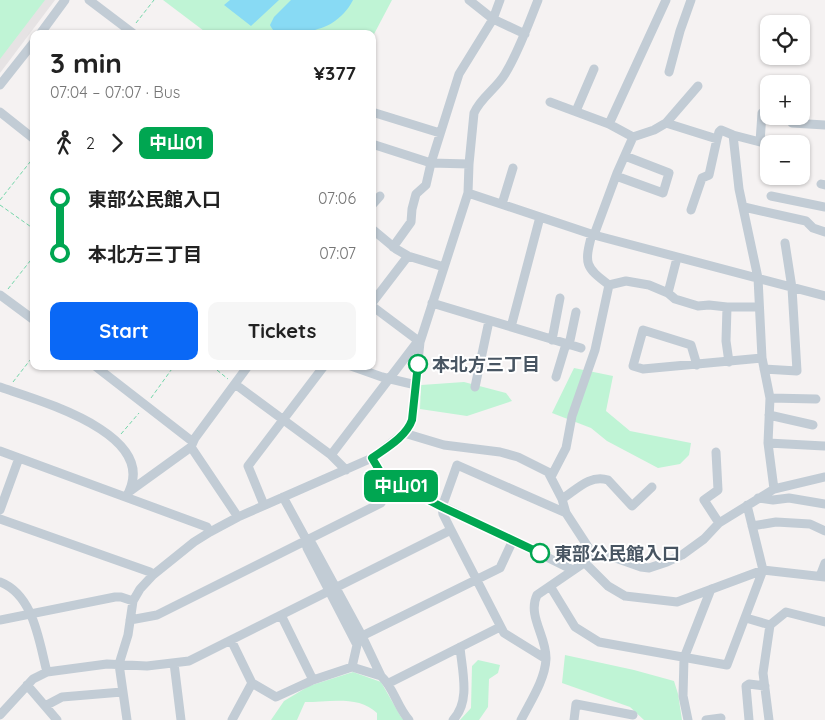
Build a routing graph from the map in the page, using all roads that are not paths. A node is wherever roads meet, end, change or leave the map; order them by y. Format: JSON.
{"nodes":[{"id":1,"x":65,"y":0,"type":"edge"},
{"id":2,"x":89,"y":0,"type":"edge"},
{"id":3,"x":469,"y":0,"type":"edge"},
{"id":4,"x":500,"y":0,"type":"edge"},
{"id":5,"x":538,"y":0,"type":"edge"},
{"id":6,"x":666,"y":0,"type":"edge"},
{"id":7,"x":690,"y":0,"type":"edge"},
{"id":8,"x":493,"y":19,"type":"junction"},
{"id":9,"x":43,"y":30,"type":"edge"},
{"id":10,"x":129,"y":30,"type":"edge"},
{"id":11,"x":525,"y":34,"type":"junction"},
{"id":12,"x":30,"y":47,"type":"edge"},
{"id":13,"x":594,"y":69,"type":"dead end"},
{"id":14,"x":670,"y":72,"type":"dead end"},
{"id":15,"x":0,"y":85,"type":"edge"},
{"id":16,"x":698,"y":86,"type":"dead end"},
{"id":17,"x":550,"y":102,"type":"dead end"},
{"id":18,"x":576,"y":111,"type":"junction"},
{"id":19,"x":0,"y":112,"type":"edge"},
{"id":20,"x":376,"y":113,"type":"edge"},
{"id":21,"x":666,"y":123,"type":"junction"},
{"id":22,"x":609,"y":124,"type":"junction"},
{"id":23,"x":761,"y":125,"type":"edge"},
{"id":24,"x":810,"y":125,"type":"edge"},
{"id":25,"x":825,"y":125,"type":"edge"},
{"id":26,"x":440,"y":133,"type":"junction"},
{"id":27,"x":733,"y":135,"type":"junction"},
{"id":28,"x":30,"y":136,"type":"edge"},
{"id":29,"x":633,"y":137,"type":"junction"},
{"id":30,"x":717,"y":139,"type":"junction"},
{"id":31,"x":376,"y":145,"type":"edge"},
{"id":32,"x":624,"y":156,"type":"junction"},
{"id":33,"x":431,"y":163,"type":"junction"},
{"id":34,"x":469,"y":164,"type":"junction"},
{"id":35,"x":514,"y":168,"type":"dead end"},
{"id":36,"x":616,"y":176,"type":"junction"},
{"id":37,"x":468,"y":193,"type":"junction"},
{"id":38,"x":380,"y":196,"type":"dead end"},
{"id":39,"x":771,"y":196,"type":"dead end"},
{"id":40,"x":376,"y":200,"type":"edge"},
{"id":41,"x":502,"y":204,"type":"junction"},
{"id":42,"x":744,"y":207,"type":"junction"},
{"id":43,"x":825,"y":207,"type":"edge"},
{"id":44,"x":691,"y":210,"type":"dead end"},
{"id":45,"x":540,"y":217,"type":"junction"},
{"id":46,"x":376,"y":232,"type":"edge"},
{"id":47,"x":825,"y":232,"type":"edge"},
{"id":48,"x":593,"y":235,"type":"junction"},
{"id":49,"x":785,"y":243,"type":"dead end"},
{"id":50,"x":393,"y":247,"type":"junction"},
{"id":51,"x":408,"y":256,"type":"junction"},
{"id":52,"x":677,"y":258,"type":"junction"},
{"id":53,"x":444,"y":267,"type":"junction"},
{"id":54,"x":758,"y":278,"type":"junction"},
{"id":55,"x":609,"y":286,"type":"junction"},
{"id":56,"x":792,"y":288,"type":"junction"},
{"id":57,"x":668,"y":293,"type":"junction"},
{"id":58,"x":825,"y":296,"type":"edge"},
{"id":59,"x":1,"y":297,"type":"edge"},
{"id":60,"x":560,"y":298,"type":"dead end"},
{"id":61,"x":376,"y":299,"type":"edge"},
{"id":62,"x":432,"y":303,"type":"junction"},
{"id":63,"x":376,"y":307,"type":"edge"},
{"id":64,"x":727,"y":307,"type":"junction"},
{"id":65,"x":760,"y":307,"type":"junction"},
{"id":66,"x":576,"y":312,"type":"dead end"},
{"id":67,"x":30,"y":317,"type":"edge"},
{"id":68,"x":489,"y":321,"type":"junction"},
{"id":69,"x":511,"y":327,"type":"junction"},
{"id":70,"x":552,"y":340,"type":"junction"},
{"id":71,"x":419,"y":341,"type":"junction"},
{"id":72,"x":568,"y":344,"type":"junction"},
{"id":73,"x":581,"y":348,"type":"dead end"},
{"id":74,"x":762,"y":358,"type":"junction"},
{"id":75,"x":729,"y":362,"type":"junction"},
{"id":76,"x":697,"y":365,"type":"junction"},
{"id":77,"x":764,"y":369,"type":"junction"},
{"id":78,"x":100,"y":370,"type":"edge"},
{"id":79,"x":245,"y":370,"type":"edge"},
{"id":80,"x":321,"y":370,"type":"edge"},
{"id":81,"x":363,"y":370,"type":"edge"},
{"id":82,"x":556,"y":377,"type":"dead end"},
{"id":83,"x":389,"y":379,"type":"junction"},
{"id":84,"x":235,"y":384,"type":"junction"},
{"id":85,"x":416,"y":385,"type":"junction"},
{"id":86,"x":475,"y":387,"type":"dead end"},
{"id":87,"x":4,"y":389,"type":"edge"},
{"id":88,"x":770,"y":398,"type":"junction"},
{"id":89,"x":816,"y":399,"type":"dead end"},
{"id":90,"x":769,"y":415,"type":"junction"},
{"id":91,"x":284,"y":419,"type":"junction"},
{"id":92,"x":813,"y":425,"type":"dead end"},
{"id":93,"x":404,"y":433,"type":"junction"},
{"id":94,"x":768,"y":443,"type":"junction"},
{"id":95,"x":192,"y":444,"type":"junction"},
{"id":96,"x":824,"y":446,"type":"edge"},
{"id":97,"x":0,"y":452,"type":"edge"},
{"id":98,"x":716,"y":452,"type":"dead end"},
{"id":99,"x":331,"y":455,"type":"junction"},
{"id":100,"x":18,"y":458,"type":"junction"},
{"id":101,"x":372,"y":458,"type":"junction"},
{"id":102,"x":346,"y":470,"type":"junction"},
{"id":103,"x":551,"y":477,"type":"junction"},
{"id":104,"x":825,"y":477,"type":"edge"},
{"id":105,"x":394,"y":482,"type":"junction"},
{"id":106,"x":774,"y":488,"type":"junction"},
{"id":107,"x":650,"y":493,"type":"dead end"},
{"id":108,"x":128,"y":494,"type":"junction"},
{"id":109,"x":283,"y":497,"type":"junction"},
{"id":110,"x":758,"y":498,"type":"junction"},
{"id":111,"x":562,"y":500,"type":"junction"},
{"id":112,"x":825,"y":504,"type":"edge"},
{"id":113,"x":747,"y":505,"type":"junction"},
{"id":114,"x":264,"y":506,"type":"junction"},
{"id":115,"x":442,"y":507,"type":"junction"},
{"id":116,"x":0,"y":510,"type":"edge"},
{"id":117,"x":566,"y":513,"type":"junction"},
{"id":118,"x":238,"y":517,"type":"junction"},
{"id":119,"x":0,"y":519,"type":"edge"},
{"id":120,"x":719,"y":522,"type":"junction"},
{"id":121,"x":752,"y":526,"type":"junction"},
{"id":122,"x":451,"y":530,"type":"junction"},
{"id":123,"x":825,"y":531,"type":"edge"},
{"id":124,"x":210,"y":532,"type":"junction"},
{"id":125,"x":512,"y":540,"type":"junction"},
{"id":126,"x":307,"y":541,"type":"junction"},
{"id":127,"x":594,"y":556,"type":"junction"},
{"id":128,"x":584,"y":562,"type":"junction"},
{"id":129,"x":825,"y":563,"type":"edge"},
{"id":130,"x":573,"y":570,"type":"junction"},
{"id":131,"x":763,"y":570,"type":"junction"},
{"id":132,"x":153,"y":575,"type":"junction"},
{"id":133,"x":822,"y":577,"type":"edge"},
{"id":134,"x":476,"y":580,"type":"junction"},
{"id":135,"x":0,"y":582,"type":"edge"},
{"id":136,"x":550,"y":586,"type":"junction"},
{"id":137,"x":333,"y":589,"type":"junction"},
{"id":138,"x":711,"y":589,"type":"junction"},
{"id":139,"x":133,"y":601,"type":"junction"},
{"id":140,"x":30,"y":612,"type":"junction"},
{"id":141,"x":281,"y":615,"type":"junction"},
{"id":142,"x":746,"y":618,"type":"junction"},
{"id":143,"x":0,"y":620,"type":"edge"},
{"id":144,"x":130,"y":620,"type":"junction"},
{"id":145,"x":825,"y":622,"type":"edge"},
{"id":146,"x":770,"y":625,"type":"junction"},
{"id":147,"x":500,"y":628,"type":"junction"},
{"id":148,"x":362,"y":636,"type":"junction"},
{"id":149,"x":231,"y":640,"type":"junction"},
{"id":150,"x":460,"y":647,"type":"junction"},
{"id":151,"x":684,"y":658,"type":"junction"},
{"id":152,"x":546,"y":659,"type":"junction"},
{"id":153,"x":174,"y":663,"type":"junction"},
{"id":154,"x":119,"y":664,"type":"junction"},
{"id":155,"x":352,"y":667,"type":"junction"},
{"id":156,"x":47,"y":672,"type":"junction"},
{"id":157,"x":380,"y":676,"type":"junction"},
{"id":158,"x":313,"y":680,"type":"junction"},
{"id":159,"x":252,"y":683,"type":"junction"},
{"id":160,"x":389,"y":683,"type":"junction"},
{"id":161,"x":27,"y":685,"type":"junction"},
{"id":162,"x":765,"y":686,"type":"junction"},
{"id":163,"x":122,"y":692,"type":"junction"},
{"id":164,"x":45,"y":706,"type":"junction"},
{"id":165,"x":0,"y":715,"type":"edge"},
{"id":166,"x":633,"y":715,"type":"dead end"},
{"id":167,"x":721,"y":718,"type":"dead end"},
{"id":168,"x":57,"y":720,"type":"edge"},
{"id":169,"x":127,"y":720,"type":"edge"},
{"id":170,"x":181,"y":720,"type":"edge"},
{"id":171,"x":232,"y":720,"type":"edge"},
{"id":172,"x":409,"y":720,"type":"edge"},
{"id":173,"x":453,"y":720,"type":"edge"},
{"id":174,"x":521,"y":720,"type":"edge"},
{"id":175,"x":574,"y":720,"type":"edge"},
{"id":176,"x":688,"y":720,"type":"edge"},
{"id":177,"x":706,"y":720,"type":"edge"},
{"id":178,"x":749,"y":720,"type":"edge"},
{"id":179,"x":769,"y":720,"type":"edge"}],
"edges":[{"from":1,"to":9,"type":"street"},
{"from":2,"to":10,"type":"street"},
{"from":3,"to":8,"type":"street"},
{"from":4,"to":8,"type":"street"},
{"from":5,"to":11,"type":"street"},
{"from":6,"to":22,"type":"street"},
{"from":7,"to":14,"type":"street"},
{"from":8,"to":11,"type":"street"},
{"from":8,"to":26,"type":"street"},
{"from":11,"to":34,"type":"street"},
{"from":12,"to":15,"type":"street"},
{"from":13,"to":18,"type":"street"},
{"from":16,"to":21,"type":"street"},
{"from":17,"to":18,"type":"street"},
{"from":18,"to":22,"type":"street"},
{"from":19,"to":28,"type":"street"},
{"from":20,"to":26,"type":"street"},
{"from":21,"to":29,"type":"street"},
{"from":21,"to":30,"type":"street"},
{"from":22,"to":29,"type":"street"},
{"from":23,"to":27,"type":"street"},
{"from":24,"to":25,"type":"street"},
{"from":26,"to":33,"type":"street"},
{"from":27,"to":30,"type":"street"},
{"from":27,"to":42,"type":"street"},
{"from":29,"to":32,"type":"street"},
{"from":30,"to":44,"type":"street"},
{"from":31,"to":33,"type":"street"},
{"from":32,"to":36,"type":"street"},
{"from":32,"to":36,"type":"street"},
{"from":33,"to":34,"type":"street"},
{"from":33,"to":50,"type":"street"},
{"from":34,"to":37,"type":"street"},
{"from":35,"to":41,"type":"street"},
{"from":36,"to":48,"type":"street"},
{"from":37,"to":41,"type":"street"},
{"from":37,"to":53,"type":"street"},
{"from":38,"to":40,"type":"street"},
{"from":39,"to":43,"type":"street"},
{"from":41,"to":45,"type":"street"},
{"from":42,"to":47,"type":"street"},
{"from":42,"to":54,"type":"street"},
{"from":45,"to":48,"type":"street"},
{"from":45,"to":69,"type":"street"},
{"from":46,"to":50,"type":"street"},
{"from":48,"to":52,"type":"street"},
{"from":48,"to":55,"type":"street"},
{"from":49,"to":56,"type":"street"},
{"from":50,"to":51,"type":"street"},
{"from":51,"to":53,"type":"street"},
{"from":51,"to":61,"type":"street"},
{"from":52,"to":54,"type":"street"},
{"from":52,"to":57,"type":"street"},
{"from":53,"to":62,"type":"street"},
{"from":54,"to":56,"type":"street"},
{"from":54,"to":65,"type":"street"},
{"from":55,"to":57,"type":"street"},
{"from":55,"to":103,"type":"street"},
{"from":56,"to":58,"type":"street"},
{"from":56,"to":77,"type":"street"},
{"from":57,"to":64,"type":"street"},
{"from":59,"to":67,"type":"street"},
{"from":60,"to":70,"type":"street"},
{"from":62,"to":68,"type":"street"},
{"from":62,"to":71,"type":"street"},
{"from":63,"to":71,"type":"street"},
{"from":64,"to":65,"type":"street"},
{"from":64,"to":75,"type":"street"},
{"from":65,"to":74,"type":"street"},
{"from":66,"to":72,"type":"street"},
{"from":68,"to":69,"type":"street"},
{"from":68,"to":86,"type":"street"},
{"from":69,"to":70,"type":"street"},
{"from":70,"to":72,"type":"street"},
{"from":71,"to":83,"type":"street"},
{"from":71,"to":85,"type":"street"},
{"from":72,"to":73,"type":"street"},
{"from":72,"to":82,"type":"street"},
{"from":74,"to":75,"type":"street"},
{"from":74,"to":77,"type":"street"},
{"from":75,"to":76,"type":"street"},
{"from":76,"to":76,"type":"street"},
{"from":77,"to":88,"type":"street"},
{"from":78,"to":95,"type":"street"},
{"from":79,"to":84,"type":"street"},
{"from":80,"to":91,"type":"street"},
{"from":81,"to":83,"type":"street"},
{"from":83,"to":85,"type":"street"},
{"from":83,"to":99,"type":"street"},
{"from":84,"to":91,"type":"street"},
{"from":84,"to":95,"type":"street"},
{"from":85,"to":93,"type":"street"},
{"from":87,"to":108,"type":"street"},
{"from":88,"to":89,"type":"street"},
{"from":88,"to":90,"type":"street"},
{"from":90,"to":92,"type":"street"},
{"from":90,"to":94,"type":"street"},
{"from":91,"to":99,"type":"street"},
{"from":91,"to":114,"type":"street"},
{"from":93,"to":101,"type":"street"},
{"from":93,"to":103,"type":"street"},
{"from":94,"to":96,"type":"street"},
{"from":94,"to":106,"type":"street"},
{"from":95,"to":108,"type":"street"},
{"from":95,"to":118,"type":"street"},
{"from":97,"to":100,"type":"street"},
{"from":98,"to":120,"type":"street"},
{"from":99,"to":102,"type":"street"},
{"from":100,"to":108,"type":"street"},
{"from":100,"to":116,"type":"street"},
{"from":101,"to":102,"type":"street"},
{"from":101,"to":105,"type":"street"},
{"from":102,"to":109,"type":"street"},
{"from":103,"to":111,"type":"street"},
{"from":104,"to":106,"type":"street"},
{"from":105,"to":115,"type":"street"},
{"from":105,"to":126,"type":"street"},
{"from":106,"to":110,"type":"street"},
{"from":107,"to":111,"type":"street"},
{"from":108,"to":124,"type":"street"},
{"from":109,"to":114,"type":"street"},
{"from":109,"to":126,"type":"street"},
{"from":110,"to":112,"type":"street"},
{"from":110,"to":113,"type":"street"},
{"from":111,"to":117,"type":"street"},
{"from":113,"to":120,"type":"street"},
{"from":113,"to":121,"type":"street"},
{"from":114,"to":118,"type":"street"},
{"from":115,"to":117,"type":"street"},
{"from":115,"to":122,"type":"street"},
{"from":115,"to":125,"type":"street"},
{"from":117,"to":127,"type":"street"},
{"from":118,"to":124,"type":"street"},
{"from":119,"to":132,"type":"street"},
{"from":120,"to":127,"type":"street"},
{"from":121,"to":123,"type":"street"},
{"from":121,"to":131,"type":"street"},
{"from":122,"to":134,"type":"street"},
{"from":122,"to":137,"type":"street"},
{"from":124,"to":132,"type":"street"},
{"from":125,"to":130,"type":"street"},
{"from":125,"to":134,"type":"street"},
{"from":126,"to":137,"type":"street"},
{"from":126,"to":144,"type":"street"},
{"from":127,"to":128,"type":"street"},
{"from":128,"to":130,"type":"street"},
{"from":128,"to":138,"type":"street"},
{"from":129,"to":133,"type":"street"},
{"from":130,"to":136,"type":"street"},
{"from":131,"to":133,"type":"street"},
{"from":131,"to":138,"type":"street"},
{"from":131,"to":142,"type":"street"},
{"from":132,"to":139,"type":"street"},
{"from":134,"to":147,"type":"street"},
{"from":134,"to":148,"type":"street"},
{"from":135,"to":140,"type":"street"},
{"from":136,"to":151,"type":"street"},
{"from":136,"to":152,"type":"street"},
{"from":137,"to":141,"type":"street"},
{"from":137,"to":148,"type":"street"},
{"from":137,"to":155,"type":"street"},
{"from":138,"to":151,"type":"street"},
{"from":139,"to":140,"type":"street"},
{"from":139,"to":144,"type":"street"},
{"from":140,"to":143,"type":"street"},
{"from":140,"to":156,"type":"street"},
{"from":141,"to":149,"type":"street"},
{"from":141,"to":158,"type":"street"},
{"from":142,"to":146,"type":"street"},
{"from":142,"to":151,"type":"street"},
{"from":144,"to":154,"type":"street"},
{"from":145,"to":146,"type":"street"},
{"from":146,"to":162,"type":"street"},
{"from":147,"to":150,"type":"street"},
{"from":147,"to":152,"type":"street"},
{"from":148,"to":157,"type":"street"},
{"from":149,"to":153,"type":"street"},
{"from":149,"to":159,"type":"street"},
{"from":150,"to":160,"type":"street"},
{"from":150,"to":173,"type":"street"},
{"from":151,"to":176,"type":"street"},
{"from":152,"to":174,"type":"street"},
{"from":153,"to":154,"type":"street"},
{"from":153,"to":170,"type":"street"},
{"from":154,"to":156,"type":"street"},
{"from":154,"to":163,"type":"street"},
{"from":155,"to":157,"type":"street"},
{"from":155,"to":158,"type":"street"},
{"from":156,"to":161,"type":"street"},
{"from":157,"to":160,"type":"street"},
{"from":158,"to":159,"type":"street"},
{"from":159,"to":171,"type":"street"},
{"from":160,"to":172,"type":"street"},
{"from":161,"to":164,"type":"street"},
{"from":161,"to":165,"type":"street"},
{"from":162,"to":178,"type":"street"},
{"from":162,"to":179,"type":"street"},
{"from":163,"to":164,"type":"street"},
{"from":163,"to":169,"type":"street"},
{"from":164,"to":168,"type":"street"},
{"from":166,"to":175,"type":"street"},
{"from":167,"to":177,"type":"street"}]}
